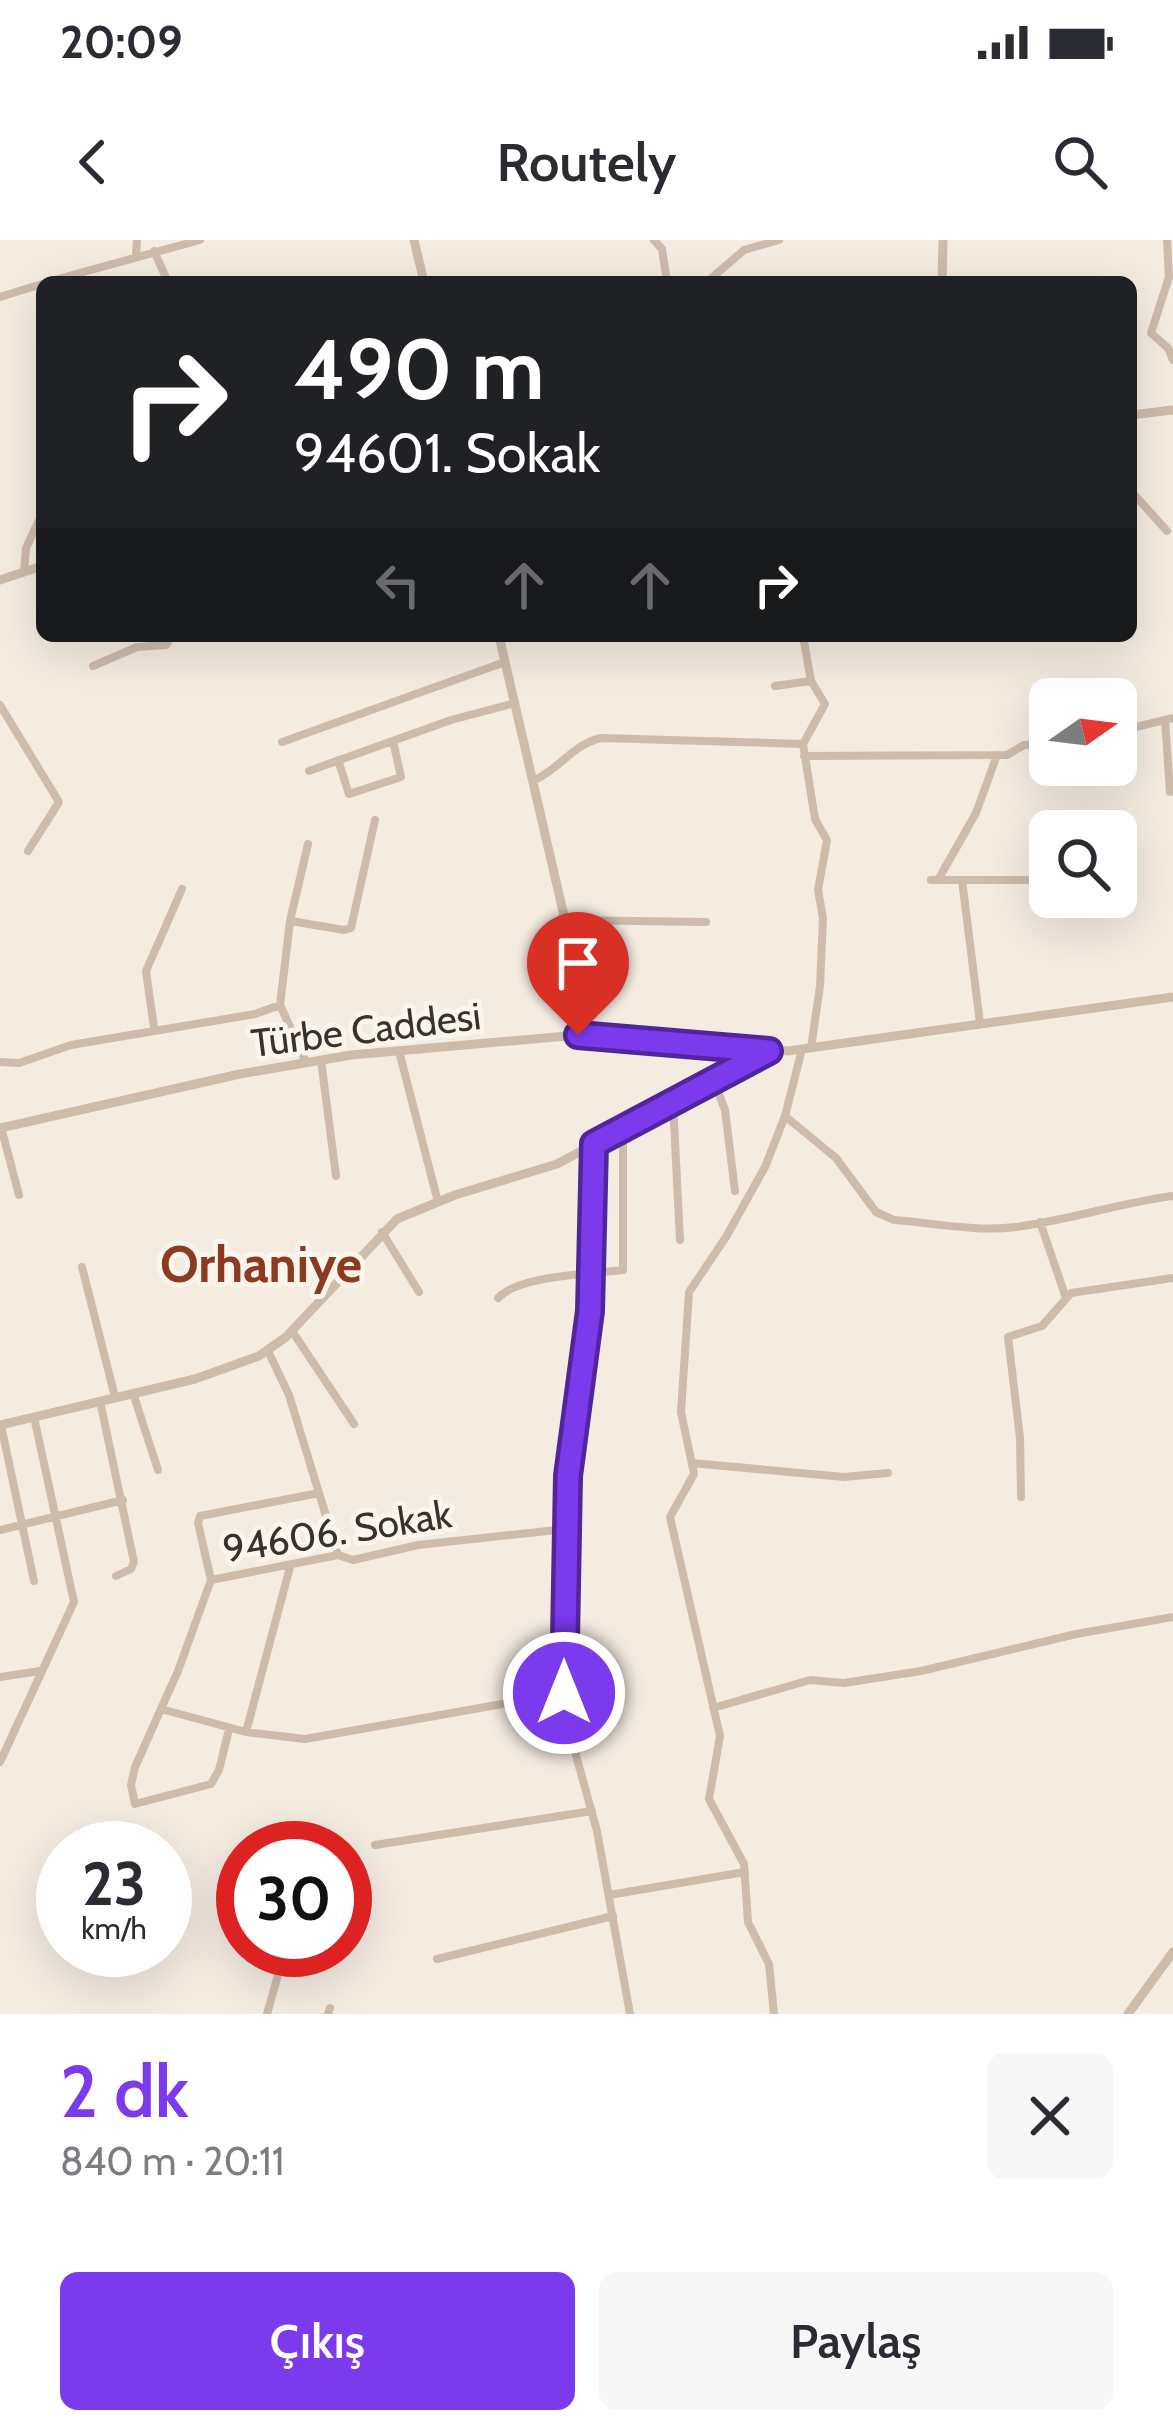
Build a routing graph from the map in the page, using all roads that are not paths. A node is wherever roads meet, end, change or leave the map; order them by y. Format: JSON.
{"nodes":[{"id":1,"x":137,"y":240,"type":"edge"},
{"id":2,"x":200,"y":240,"type":"edge"},
{"id":3,"x":414,"y":240,"type":"edge"},
{"id":4,"x":653,"y":240,"type":"edge"},
{"id":5,"x":779,"y":240,"type":"edge"},
{"id":6,"x":943,"y":240,"type":"edge"},
{"id":7,"x":1167,"y":240,"type":"edge"},
{"id":8,"x":154,"y":250,"type":"junction"},
{"id":9,"x":136,"y":256,"type":"junction"},
{"id":10,"x":98,"y":265,"type":"junction"},
{"id":11,"x":66,"y":276,"type":"edge"},
{"id":12,"x":97,"y":276,"type":"edge"},
{"id":13,"x":165,"y":276,"type":"edge"},
{"id":14,"x":423,"y":276,"type":"edge"},
{"id":15,"x":666,"y":276,"type":"edge"},
{"id":16,"x":714,"y":276,"type":"edge"},
{"id":17,"x":942,"y":276,"type":"edge"},
{"id":18,"x":36,"y":286,"type":"edge"},
{"id":19,"x":0,"y":298,"type":"edge"},
{"id":20,"x":1173,"y":360,"type":"edge"},
{"id":21,"x":1173,"y":410,"type":"edge"},
{"id":22,"x":1137,"y":414,"type":"edge"},
{"id":23,"x":1137,"y":498,"type":"edge"},
{"id":24,"x":36,"y":527,"type":"edge"},
{"id":25,"x":1167,"y":532,"type":"dead end"},
{"id":26,"x":36,"y":568,"type":"edge"},
{"id":27,"x":24,"y":572,"type":"junction"},
{"id":28,"x":0,"y":580,"type":"edge"},
{"id":29,"x":168,"y":642,"type":"edge"},
{"id":30,"x":500,"y":642,"type":"edge"},
{"id":31,"x":804,"y":642,"type":"edge"},
{"id":32,"x":505,"y":662,"type":"junction"},
{"id":33,"x":93,"y":666,"type":"dead end"},
{"id":34,"x":812,"y":681,"type":"junction"},
{"id":35,"x":775,"y":686,"type":"dead end"},
{"id":36,"x":515,"y":703,"type":"junction"},
{"id":37,"x":0,"y":706,"type":"edge"},
{"id":38,"x":1169,"y":719,"type":"edge"},
{"id":39,"x":1137,"y":727,"type":"edge"},
{"id":40,"x":393,"y":740,"type":"junction"},
{"id":41,"x":283,"y":742,"type":"dead end"},
{"id":42,"x":803,"y":744,"type":"junction"},
{"id":43,"x":1029,"y":745,"type":"edge"},
{"id":44,"x":997,"y":755,"type":"junction"},
{"id":45,"x":804,"y":756,"type":"junction"},
{"id":46,"x":338,"y":760,"type":"junction"},
{"id":47,"x":309,"y":771,"type":"dead end"},
{"id":48,"x":536,"y":780,"type":"junction"},
{"id":49,"x":1169,"y":793,"type":"dead end"},
{"id":50,"x":375,"y":820,"type":"dead end"},
{"id":51,"x":308,"y":844,"type":"dead end"},
{"id":52,"x":28,"y":851,"type":"dead end"},
{"id":53,"x":962,"y":880,"type":"junction"},
{"id":54,"x":1029,"y":880,"type":"edge"},
{"id":55,"x":182,"y":889,"type":"dead end"},
{"id":56,"x":290,"y":920,"type":"junction"},
{"id":57,"x":565,"y":920,"type":"junction"},
{"id":58,"x":706,"y":922,"type":"dead end"},
{"id":59,"x":1173,"y":997,"type":"edge"},
{"id":60,"x":280,"y":1005,"type":"junction"},
{"id":61,"x":980,"y":1023,"type":"junction"},
{"id":62,"x":154,"y":1029,"type":"junction"},
{"id":63,"x":578,"y":1035,"type":"junction"},
{"id":64,"x":807,"y":1048,"type":"junction"},
{"id":65,"x":399,"y":1051,"type":"junction"},
{"id":66,"x":769,"y":1051,"type":"junction"},
{"id":67,"x":321,"y":1060,"type":"junction"},
{"id":68,"x":0,"y":1062,"type":"edge"},
{"id":69,"x":306,"y":1062,"type":"junction"},
{"id":70,"x":714,"y":1081,"type":"junction"},
{"id":71,"x":673,"y":1102,"type":"junction"},
{"id":72,"x":785,"y":1116,"type":"junction"},
{"id":73,"x":1,"y":1128,"type":"edge"},
{"id":74,"x":623,"y":1129,"type":"junction"},
{"id":75,"x":594,"y":1144,"type":"junction"},
{"id":76,"x":336,"y":1176,"type":"dead end"},
{"id":77,"x":735,"y":1191,"type":"dead end"},
{"id":78,"x":20,"y":1195,"type":"dead end"},
{"id":79,"x":1173,"y":1196,"type":"edge"},
{"id":80,"x":438,"y":1202,"type":"junction"},
{"id":81,"x":1040,"y":1222,"type":"junction"},
{"id":82,"x":382,"y":1232,"type":"junction"},
{"id":83,"x":680,"y":1240,"type":"dead end"},
{"id":84,"x":82,"y":1267,"type":"dead end"},
{"id":85,"x":592,"y":1271,"type":"junction"},
{"id":86,"x":1173,"y":1277,"type":"edge"},
{"id":87,"x":419,"y":1292,"type":"dead end"},
{"id":88,"x":498,"y":1298,"type":"dead end"},
{"id":89,"x":1067,"y":1299,"type":"junction"},
{"id":90,"x":292,"y":1331,"type":"junction"},
{"id":91,"x":268,"y":1351,"type":"junction"},
{"id":92,"x":133,"y":1393,"type":"junction"},
{"id":93,"x":115,"y":1397,"type":"junction"},
{"id":94,"x":100,"y":1401,"type":"junction"},
{"id":95,"x":34,"y":1418,"type":"junction"},
{"id":96,"x":354,"y":1424,"type":"dead end"},
{"id":97,"x":0,"y":1425,"type":"edge"},
{"id":98,"x":692,"y":1463,"type":"junction"},
{"id":99,"x":158,"y":1470,"type":"dead end"},
{"id":100,"x":888,"y":1473,"type":"dead end"},
{"id":101,"x":319,"y":1493,"type":"junction"},
{"id":102,"x":1021,"y":1497,"type":"dead end"},
{"id":103,"x":123,"y":1500,"type":"junction"},
{"id":104,"x":56,"y":1517,"type":"junction"},
{"id":105,"x":22,"y":1525,"type":"junction"},
{"id":106,"x":566,"y":1529,"type":"junction"},
{"id":107,"x":0,"y":1531,"type":"edge"},
{"id":108,"x":338,"y":1556,"type":"junction"},
{"id":109,"x":290,"y":1567,"type":"junction"},
{"id":110,"x":116,"y":1576,"type":"dead end"},
{"id":111,"x":211,"y":1580,"type":"junction"},
{"id":112,"x":34,"y":1581,"type":"dead end"},
{"id":113,"x":1173,"y":1617,"type":"edge"},
{"id":114,"x":42,"y":1670,"type":"junction"},
{"id":115,"x":0,"y":1677,"type":"edge"},
{"id":116,"x":564,"y":1693,"type":"junction"},
{"id":117,"x":713,"y":1708,"type":"junction"},
{"id":118,"x":161,"y":1709,"type":"junction"},
{"id":119,"x":229,"y":1729,"type":"junction"},
{"id":120,"x":246,"y":1732,"type":"junction"},
{"id":121,"x":0,"y":1762,"type":"edge"},
{"id":122,"x":592,"y":1811,"type":"junction"},
{"id":123,"x":375,"y":1845,"type":"dead end"},
{"id":124,"x":746,"y":1872,"type":"junction"},
{"id":125,"x":608,"y":1895,"type":"junction"},
{"id":126,"x":613,"y":1916,"type":"junction"},
{"id":127,"x":1173,"y":1952,"type":"edge"},
{"id":128,"x":436,"y":1959,"type":"dead end"},
{"id":129,"x":277,"y":1977,"type":"edge"},
{"id":130,"x":267,"y":2014,"type":"edge"},
{"id":131,"x":630,"y":2014,"type":"edge"},
{"id":132,"x":774,"y":2014,"type":"edge"},
{"id":133,"x":1128,"y":2014,"type":"edge"}],
"edges":[{"from":1,"to":9,"type":"street"},
{"from":2,"to":8,"type":"street"},
{"from":3,"to":14,"type":"street"},
{"from":4,"to":15,"type":"street"},
{"from":5,"to":16,"type":"street"},
{"from":6,"to":17,"type":"street"},
{"from":7,"to":20,"type":"street"},
{"from":8,"to":9,"type":"street"},
{"from":8,"to":13,"type":"street"},
{"from":9,"to":10,"type":"street"},
{"from":10,"to":11,"type":"street"},
{"from":10,"to":12,"type":"street"},
{"from":18,"to":19,"type":"street"},
{"from":21,"to":22,"type":"street"},
{"from":23,"to":25,"type":"street"},
{"from":24,"to":27,"type":"street"},
{"from":26,"to":27,"type":"street"},
{"from":27,"to":28,"type":"street"},
{"from":29,"to":33,"type":"street"},
{"from":30,"to":32,"type":"street"},
{"from":31,"to":34,"type":"street"},
{"from":32,"to":36,"type":"street"},
{"from":32,"to":41,"type":"street"},
{"from":34,"to":35,"type":"street"},
{"from":34,"to":42,"type":"street"},
{"from":36,"to":40,"type":"street"},
{"from":36,"to":48,"type":"street"},
{"from":37,"to":52,"type":"street"},
{"from":38,"to":39,"type":"street"},
{"from":38,"to":49,"type":"street"},
{"from":40,"to":46,"type":"street"},
{"from":40,"to":46,"type":"street"},
{"from":42,"to":45,"type":"street"},
{"from":42,"to":48,"type":"street"},
{"from":43,"to":44,"type":"street"},
{"from":44,"to":45,"type":"street"},
{"from":44,"to":53,"type":"street"},
{"from":45,"to":64,"type":"street"},
{"from":46,"to":47,"type":"street"},
{"from":48,"to":57,"type":"street"},
{"from":50,"to":56,"type":"street"},
{"from":51,"to":56,"type":"street"},
{"from":53,"to":54,"type":"street"},
{"from":53,"to":61,"type":"street"},
{"from":55,"to":62,"type":"street"},
{"from":56,"to":60,"type":"street"},
{"from":57,"to":58,"type":"street"},
{"from":57,"to":63,"type":"street"},
{"from":59,"to":61,"type":"street","name":"Türbe Caddesi"},
{"from":60,"to":62,"type":"street"},
{"from":60,"to":69,"type":"street"},
{"from":61,"to":64,"type":"street","name":"Türbe Caddesi"},
{"from":62,"to":68,"type":"street"},
{"from":63,"to":65,"type":"street","name":"Türbe Caddesi"},
{"from":63,"to":66,"type":"street","name":"Türbe Caddesi"},
{"from":64,"to":66,"type":"street","name":"Türbe Caddesi"},
{"from":64,"to":72,"type":"street"},
{"from":65,"to":67,"type":"street","name":"Türbe Caddesi"},
{"from":65,"to":80,"type":"street"},
{"from":66,"to":70,"type":"street"},
{"from":67,"to":69,"type":"street","name":"Türbe Caddesi"},
{"from":67,"to":76,"type":"street"},
{"from":69,"to":73,"type":"street","name":"Türbe Caddesi"},
{"from":70,"to":71,"type":"street"},
{"from":70,"to":77,"type":"street"},
{"from":71,"to":74,"type":"street"},
{"from":71,"to":83,"type":"street"},
{"from":72,"to":81,"type":"street"},
{"from":72,"to":98,"type":"street"},
{"from":73,"to":78,"type":"street"},
{"from":74,"to":75,"type":"street"},
{"from":74,"to":85,"type":"street"},
{"from":75,"to":80,"type":"street"},
{"from":75,"to":85,"type":"street"},
{"from":79,"to":81,"type":"street"},
{"from":80,"to":82,"type":"street"},
{"from":81,"to":89,"type":"street"},
{"from":82,"to":87,"type":"street"},
{"from":82,"to":90,"type":"street"},
{"from":84,"to":93,"type":"street"},
{"from":85,"to":88,"type":"street"},
{"from":85,"to":106,"type":"street"},
{"from":86,"to":89,"type":"street"},
{"from":89,"to":102,"type":"street"},
{"from":90,"to":91,"type":"street"},
{"from":90,"to":96,"type":"street"},
{"from":91,"to":92,"type":"street"},
{"from":91,"to":101,"type":"street"},
{"from":92,"to":93,"type":"street"},
{"from":92,"to":99,"type":"street"},
{"from":93,"to":94,"type":"street"},
{"from":94,"to":95,"type":"street"},
{"from":94,"to":103,"type":"street"},
{"from":95,"to":97,"type":"street"},
{"from":95,"to":104,"type":"street"},
{"from":97,"to":105,"type":"street"},
{"from":98,"to":100,"type":"street"},
{"from":98,"to":117,"type":"street"},
{"from":101,"to":108,"type":"street"},
{"from":101,"to":111,"type":"street"},
{"from":103,"to":104,"type":"street"},
{"from":103,"to":110,"type":"street"},
{"from":104,"to":105,"type":"street"},
{"from":104,"to":114,"type":"street"},
{"from":105,"to":107,"type":"street"},
{"from":105,"to":112,"type":"street"},
{"from":106,"to":108,"type":"street","name":"94606. Sokak"},
{"from":106,"to":116,"type":"street"},
{"from":108,"to":109,"type":"street","name":"94606. Sokak"},
{"from":109,"to":111,"type":"street","name":"94606. Sokak"},
{"from":109,"to":120,"type":"street"},
{"from":111,"to":118,"type":"street","name":"94606. Sokak"},
{"from":113,"to":117,"type":"street"},
{"from":114,"to":115,"type":"street"},
{"from":114,"to":121,"type":"street"},
{"from":116,"to":120,"type":"street"},
{"from":116,"to":122,"type":"street"},
{"from":117,"to":124,"type":"street"},
{"from":118,"to":119,"type":"street"},
{"from":118,"to":119,"type":"street","name":"94606. Sokak"},
{"from":119,"to":120,"type":"street"},
{"from":122,"to":123,"type":"street"},
{"from":122,"to":125,"type":"street"},
{"from":124,"to":125,"type":"street"},
{"from":124,"to":132,"type":"street"},
{"from":125,"to":126,"type":"street"},
{"from":126,"to":128,"type":"street"},
{"from":126,"to":131,"type":"street"},
{"from":127,"to":133,"type":"street"},
{"from":129,"to":130,"type":"street"}]}
